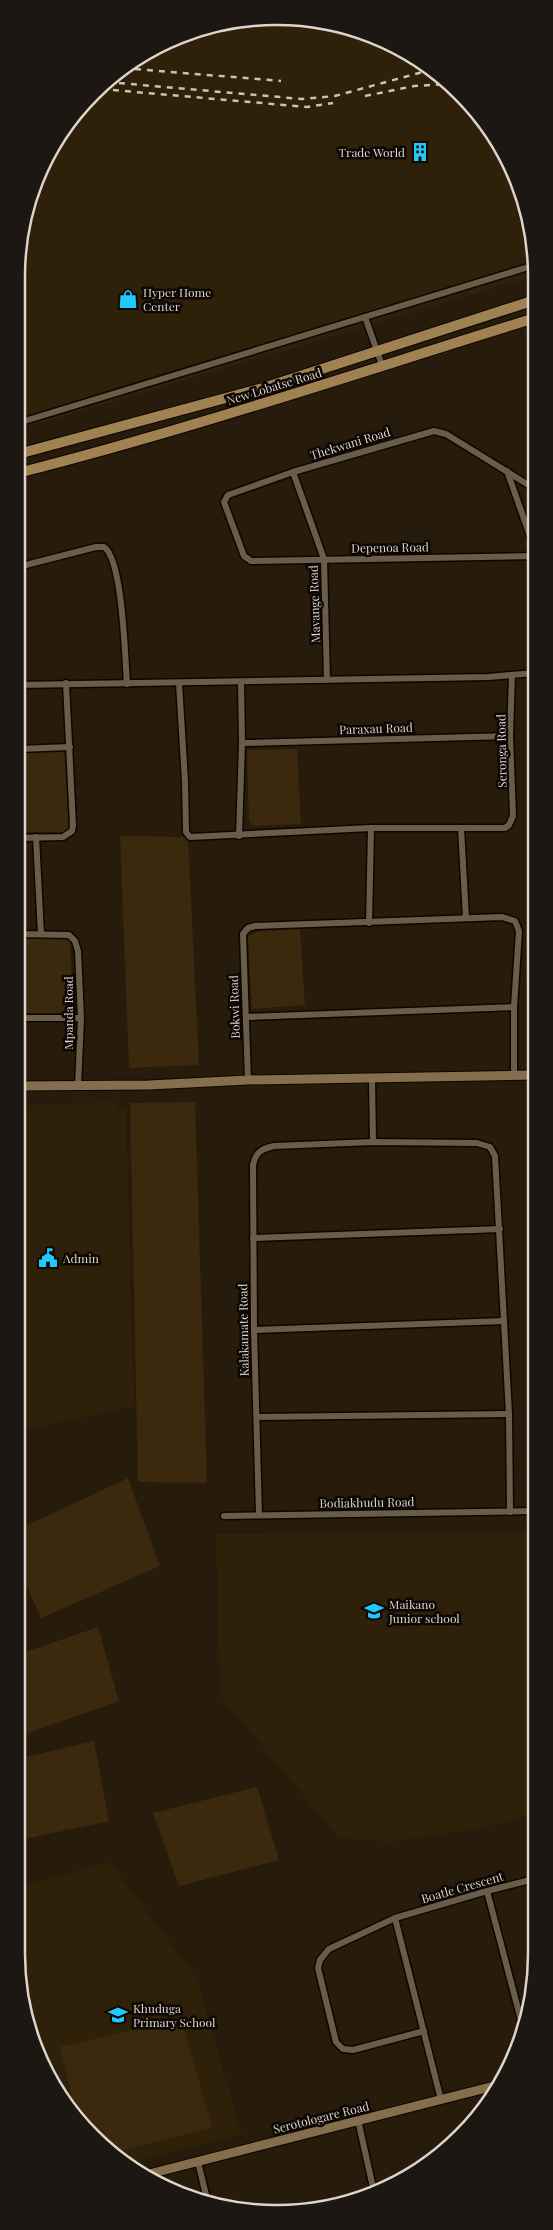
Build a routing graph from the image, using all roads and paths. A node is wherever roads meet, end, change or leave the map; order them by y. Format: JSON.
{"nodes":[{"id":1,"x":527,"y":267,"type":"edge"},
{"id":2,"x":528,"y":302,"type":"edge"},
{"id":3,"x":491,"y":314,"type":"junction"},
{"id":4,"x":365,"y":317,"type":"junction"},
{"id":5,"x":528,"y":320,"type":"edge"},
{"id":6,"x":497,"y":330,"type":"junction"},
{"id":7,"x":377,"y":351,"type":"junction"},
{"id":8,"x":382,"y":365,"type":"junction"},
{"id":9,"x":25,"y":421,"type":"edge"},
{"id":10,"x":25,"y":452,"type":"edge"},
{"id":11,"x":506,"y":470,"type":"junction"},
{"id":12,"x":25,"y":471,"type":"edge"},
{"id":13,"x":293,"y":472,"type":"junction"},
{"id":14,"x":528,"y":485,"type":"edge"},
{"id":15,"x":528,"y":533,"type":"edge"},
{"id":16,"x":528,"y":556,"type":"edge"},
{"id":17,"x":246,"y":559,"type":"joint"},
{"id":18,"x":324,"y":559,"type":"junction"},
{"id":19,"x":25,"y":565,"type":"edge"},
{"id":20,"x":528,"y":674,"type":"edge"},
{"id":21,"x":512,"y":675,"type":"junction"},
{"id":22,"x":327,"y":680,"type":"junction"},
{"id":23,"x":241,"y":682,"type":"junction"},
{"id":24,"x":179,"y":683,"type":"junction"},
{"id":25,"x":66,"y":684,"type":"junction"},
{"id":26,"x":127,"y":684,"type":"junction"},
{"id":27,"x":25,"y":685,"type":"edge"},
{"id":28,"x":510,"y":736,"type":"junction"},
{"id":29,"x":242,"y":743,"type":"junction"},
{"id":30,"x":70,"y":747,"type":"junction"},
{"id":31,"x":25,"y":748,"type":"edge"},
{"id":32,"x":371,"y":828,"type":"junction"},
{"id":33,"x":461,"y":828,"type":"junction"},
{"id":34,"x":239,"y":836,"type":"junction"},
{"id":35,"x":25,"y":838,"type":"edge"},
{"id":36,"x":36,"y":838,"type":"junction"},
{"id":37,"x":466,"y":918,"type":"junction"},
{"id":38,"x":369,"y":923,"type":"junction"},
{"id":39,"x":25,"y":934,"type":"edge"},
{"id":40,"x":40,"y":934,"type":"junction"},
{"id":41,"x":514,"y":1007,"type":"junction"},
{"id":42,"x":246,"y":1017,"type":"junction"},
{"id":43,"x":25,"y":1018,"type":"edge"},
{"id":44,"x":81,"y":1018,"type":"junction"},
{"id":45,"x":528,"y":1074,"type":"edge"},
{"id":46,"x":514,"y":1075,"type":"junction"},
{"id":47,"x":372,"y":1078,"type":"junction"},
{"id":48,"x":248,"y":1080,"type":"junction"},
{"id":49,"x":25,"y":1086,"type":"edge"},
{"id":50,"x":78,"y":1086,"type":"junction"},
{"id":51,"x":373,"y":1142,"type":"junction"},
{"id":52,"x":500,"y":1229,"type":"junction"},
{"id":53,"x":253,"y":1238,"type":"junction"},
{"id":54,"x":504,"y":1321,"type":"junction"},
{"id":55,"x":254,"y":1330,"type":"junction"},
{"id":56,"x":508,"y":1414,"type":"junction"},
{"id":57,"x":257,"y":1417,"type":"junction"},
{"id":58,"x":528,"y":1511,"type":"edge"},
{"id":59,"x":510,"y":1512,"type":"junction"},
{"id":60,"x":259,"y":1515,"type":"junction"},
{"id":61,"x":224,"y":1516,"type":"dead end"},
{"id":62,"x":528,"y":1881,"type":"edge"},
{"id":63,"x":487,"y":1891,"type":"junction"},
{"id":64,"x":395,"y":1918,"type":"junction"},
{"id":65,"x":522,"y":2009,"type":"edge"},
{"id":66,"x":424,"y":2031,"type":"junction"},
{"id":67,"x":489,"y":2087,"type":"edge"},
{"id":68,"x":441,"y":2100,"type":"junction"},
{"id":69,"x":358,"y":2120,"type":"junction"},
{"id":70,"x":198,"y":2162,"type":"junction"},
{"id":71,"x":153,"y":2172,"type":"edge"},
{"id":72,"x":373,"y":2186,"type":"edge"},
{"id":73,"x":206,"y":2195,"type":"edge"}],
"edges":[{"from":1,"to":4,"type":"street"},
{"from":2,"to":3,"type":"main road"},
{"from":3,"to":6,"type":"main road"},
{"from":3,"to":7,"type":"main road"},
{"from":4,"to":7,"type":"street"},
{"from":4,"to":9,"type":"street"},
{"from":5,"to":6,"type":"main road","name":"New Lobatse Road"},
{"from":6,"to":8,"type":"main road","name":"New Lobatse Road"},
{"from":7,"to":8,"type":"street"},
{"from":7,"to":10,"type":"main road"},
{"from":8,"to":12,"type":"main road","name":"New Lobatse Road"},
{"from":11,"to":13,"type":"street","name":"Thekwani Road"},
{"from":11,"to":14,"type":"street","name":"Thekwani Road"},
{"from":11,"to":15,"type":"street"},
{"from":13,"to":17,"type":"street","name":"Thekwani Road"},
{"from":13,"to":18,"type":"street","name":"Mavange Road"},
{"from":16,"to":18,"type":"street","name":"Depenoa Road"},
{"from":17,"to":18,"type":"street","name":"Depenoa Road"},
{"from":18,"to":22,"type":"street","name":"Mavange Road"},
{"from":19,"to":26,"type":"street"},
{"from":20,"to":21,"type":"street"},
{"from":21,"to":22,"type":"street"},
{"from":21,"to":28,"type":"street","name":"Seronga Road"},
{"from":22,"to":23,"type":"street"},
{"from":23,"to":24,"type":"street"},
{"from":23,"to":29,"type":"street"},
{"from":24,"to":26,"type":"street"},
{"from":24,"to":34,"type":"street"},
{"from":25,"to":26,"type":"street"},
{"from":25,"to":27,"type":"street"},
{"from":25,"to":30,"type":"street"},
{"from":28,"to":29,"type":"street","name":"Paraxau Road"},
{"from":28,"to":33,"type":"street","name":"Seronga Road"},
{"from":29,"to":34,"type":"street"},
{"from":30,"to":31,"type":"street"},
{"from":30,"to":36,"type":"street"},
{"from":32,"to":33,"type":"street"},
{"from":32,"to":34,"type":"street"},
{"from":32,"to":38,"type":"street"},
{"from":33,"to":37,"type":"street"},
{"from":35,"to":36,"type":"street"},
{"from":36,"to":40,"type":"street"},
{"from":37,"to":38,"type":"street"},
{"from":37,"to":41,"type":"street"},
{"from":38,"to":42,"type":"street","name":"Bokwi Road"},
{"from":39,"to":40,"type":"street"},
{"from":40,"to":44,"type":"street","name":"Mpanda Road"},
{"from":41,"to":42,"type":"street"},
{"from":41,"to":46,"type":"street"},
{"from":42,"to":48,"type":"street","name":"Bokwi Road"},
{"from":43,"to":44,"type":"street"},
{"from":44,"to":50,"type":"street","name":"Mpanda Road"},
{"from":45,"to":46,"type":"street"},
{"from":46,"to":47,"type":"street"},
{"from":47,"to":48,"type":"street"},
{"from":47,"to":51,"type":"street"},
{"from":48,"to":50,"type":"street"},
{"from":49,"to":50,"type":"street"},
{"from":51,"to":52,"type":"street"},
{"from":51,"to":53,"type":"street","name":"Kalakamate Road"},
{"from":52,"to":53,"type":"street"},
{"from":52,"to":54,"type":"street"},
{"from":53,"to":55,"type":"street","name":"Kalakamate Road"},
{"from":54,"to":55,"type":"street"},
{"from":54,"to":56,"type":"street"},
{"from":55,"to":57,"type":"street","name":"Kalakamate Road"},
{"from":56,"to":57,"type":"street"},
{"from":56,"to":59,"type":"street"},
{"from":57,"to":60,"type":"street","name":"Kalakamate Road"},
{"from":58,"to":59,"type":"street","name":"Bodiakhudu Road"},
{"from":59,"to":60,"type":"street","name":"Bodiakhudu Road"},
{"from":60,"to":61,"type":"street","name":"Bodiakhudu Road"},
{"from":62,"to":63,"type":"street","name":"Boatle Crescent"},
{"from":63,"to":64,"type":"street","name":"Boatle Crescent"},
{"from":63,"to":65,"type":"street"},
{"from":64,"to":66,"type":"street"},
{"from":64,"to":66,"type":"street","name":"Boatle Crescent"},
{"from":66,"to":68,"type":"street"},
{"from":67,"to":68,"type":"street","name":"Serotologare Road"},
{"from":68,"to":69,"type":"street","name":"Serotologare Road"},
{"from":69,"to":70,"type":"street","name":"Serotologare Road"},
{"from":69,"to":72,"type":"street"},
{"from":70,"to":71,"type":"street","name":"Serotologare Road"},
{"from":70,"to":73,"type":"street"}]}
